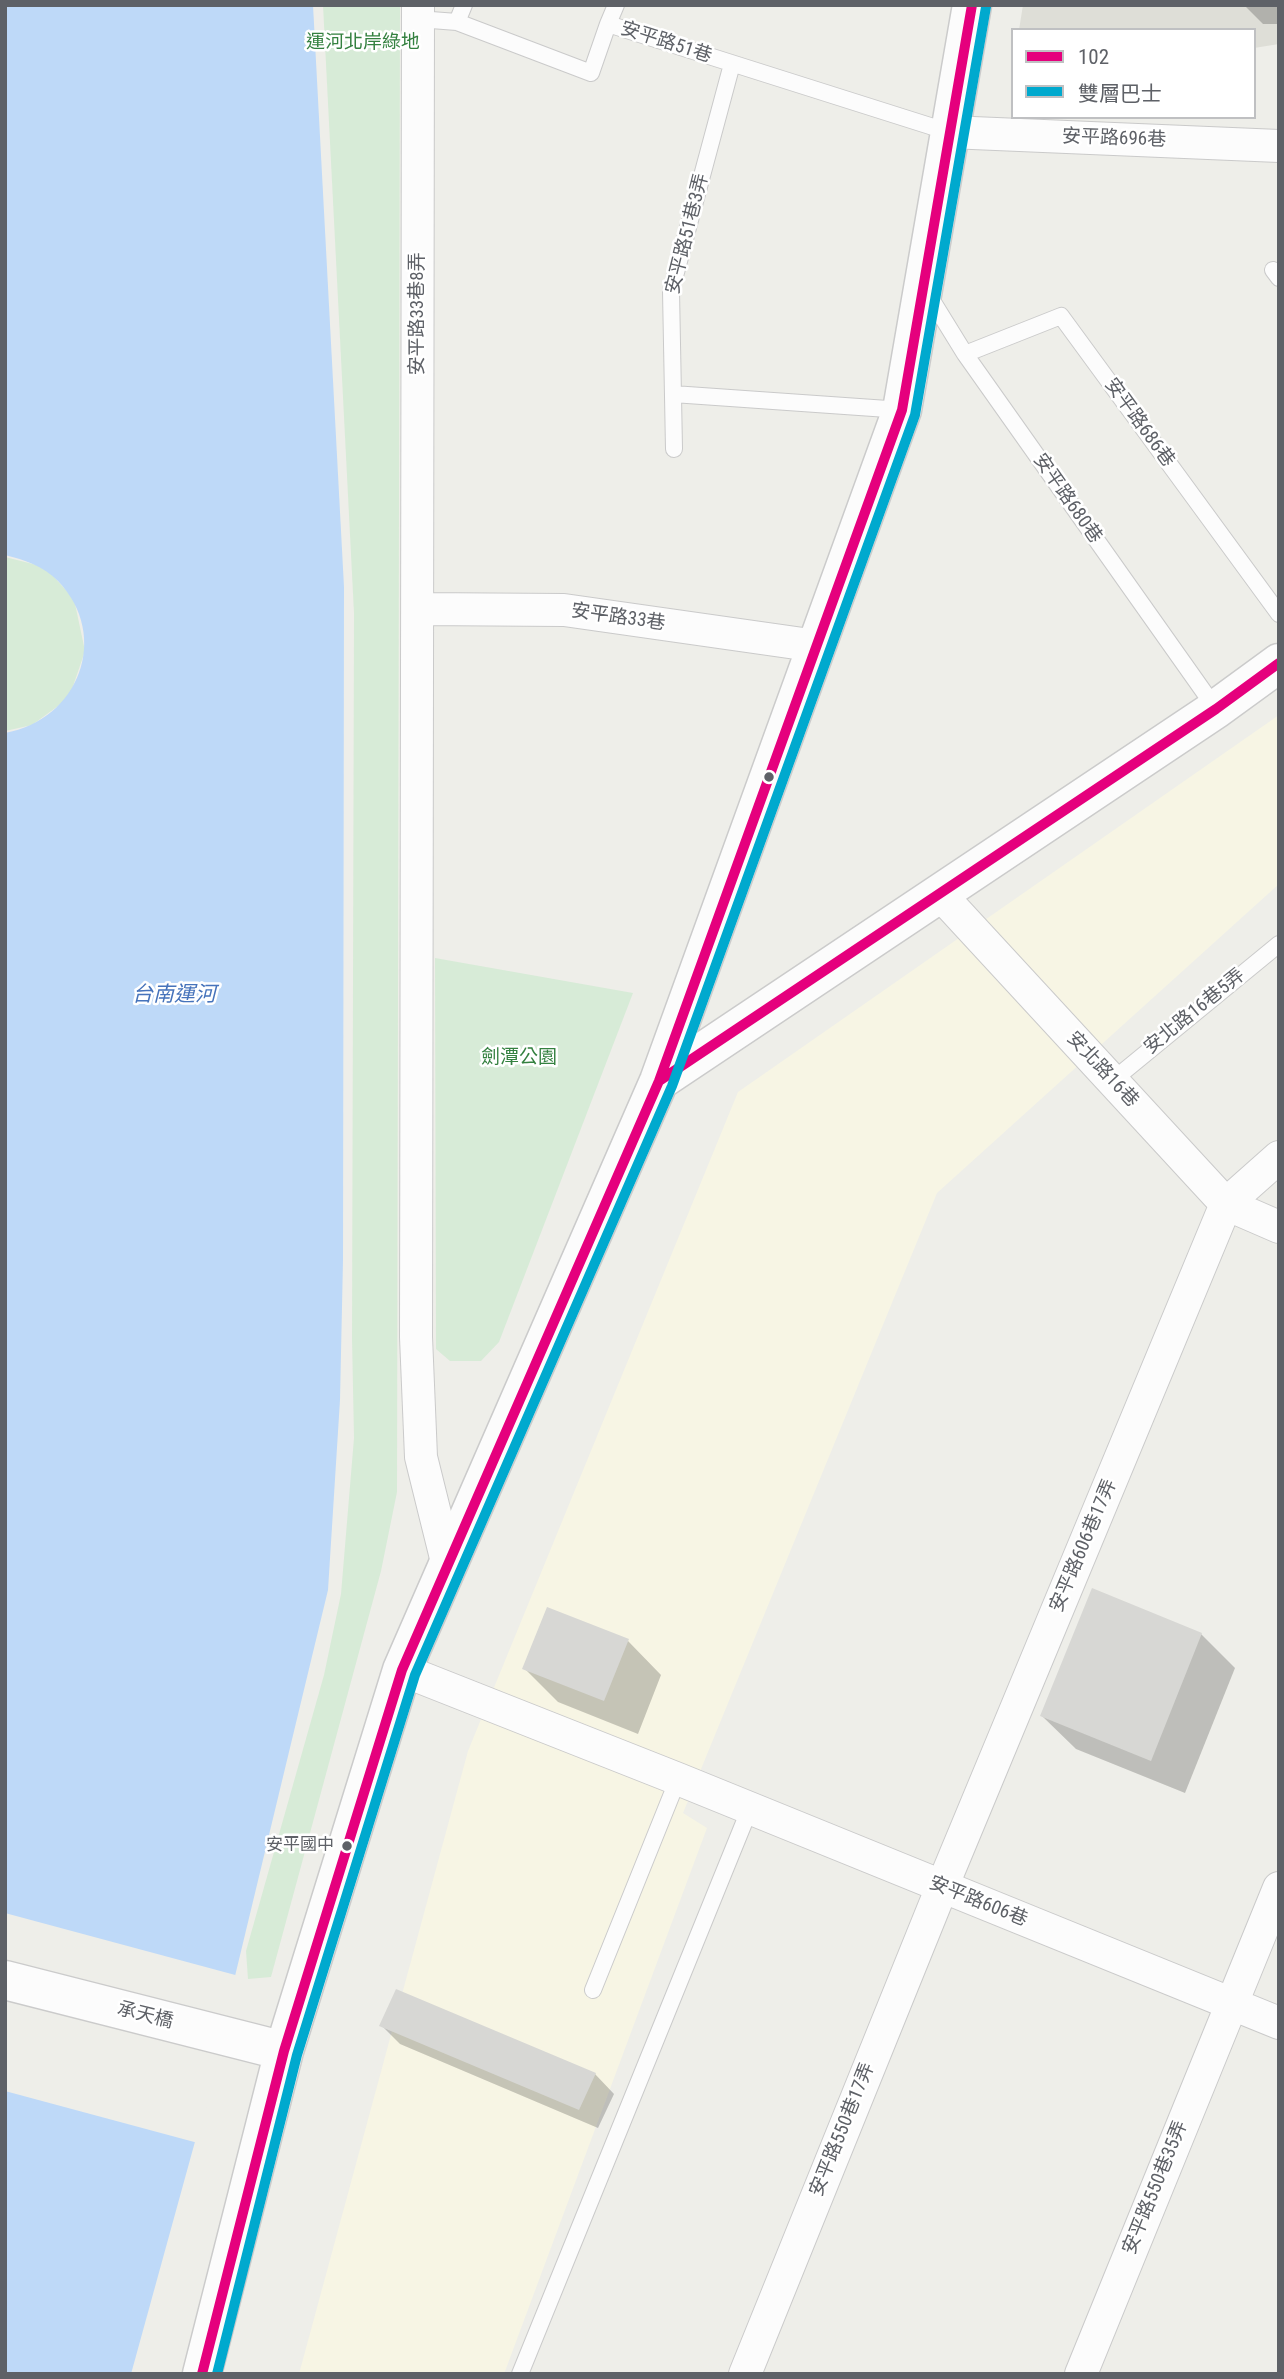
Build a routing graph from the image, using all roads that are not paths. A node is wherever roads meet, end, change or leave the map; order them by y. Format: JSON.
{"nodes":[{"id":1,"x":464,"y":5,"type":"edge"},
{"id":2,"x":616,"y":5,"type":"edge"},
{"id":3,"x":972,"y":5,"type":"edge"},
{"id":4,"x":418,"y":12,"type":"edge"},
{"id":5,"x":457,"y":22,"type":"junction"},
{"id":6,"x":608,"y":24,"type":"junction"},
{"id":7,"x":732,"y":64,"type":"junction"},
{"id":8,"x":949,"y":132,"type":"junction"},
{"id":9,"x":1279,"y":146,"type":"edge"},
{"id":10,"x":923,"y":286,"type":"junction"},
{"id":11,"x":965,"y":354,"type":"junction"},
{"id":12,"x":673,"y":394,"type":"junction"},
{"id":13,"x":902,"y":410,"type":"junction"},
{"id":14,"x":674,"y":449,"type":"dead end"},
{"id":15,"x":418,"y":609,"type":"junction"},
{"id":16,"x":1279,"y":614,"type":"edge"},
{"id":17,"x":817,"y":646,"type":"junction"},
{"id":18,"x":1279,"y":663,"type":"edge"},
{"id":19,"x":1216,"y":709,"type":"junction"},
{"id":20,"x":939,"y":893,"type":"junction"},
{"id":21,"x":1279,"y":944,"type":"edge"},
{"id":22,"x":659,"y":1081,"type":"junction"},
{"id":23,"x":1112,"y":1081,"type":"junction"},
{"id":24,"x":1279,"y":1157,"type":"edge"},
{"id":25,"x":1226,"y":1204,"type":"junction"},
{"id":26,"x":1279,"y":1227,"type":"edge"},
{"id":27,"x":448,"y":1566,"type":"junction"},
{"id":28,"x":402,"y":1670,"type":"junction"},
{"id":29,"x":678,"y":1779,"type":"junction"},
{"id":30,"x":750,"y":1808,"type":"junction"},
{"id":31,"x":942,"y":1887,"type":"junction"},
{"id":32,"x":1279,"y":1888,"type":"edge"},
{"id":33,"x":5,"y":1980,"type":"edge"},
{"id":34,"x":593,"y":1990,"type":"dead end"},
{"id":35,"x":1231,"y":2003,"type":"junction"},
{"id":36,"x":1279,"y":2022,"type":"edge"},
{"id":37,"x":284,"y":2051,"type":"junction"},
{"id":38,"x":202,"y":2374,"type":"edge"},
{"id":39,"x":520,"y":2374,"type":"edge"},
{"id":40,"x":745,"y":2374,"type":"edge"},
{"id":41,"x":1081,"y":2374,"type":"edge"}],
"edges":[{"from":1,"to":5,"type":"lane"},
{"from":2,"to":6,"type":"lane"},
{"from":3,"to":8,"type":"street"},
{"from":4,"to":5,"type":"lane","name":"安平路51巷"},
{"from":4,"to":15,"type":"street","name":"安平路33巷8弄"},
{"from":5,"to":6,"type":"lane","name":"安平路51巷"},
{"from":6,"to":7,"type":"lane","name":"安平路51巷"},
{"from":7,"to":8,"type":"lane","name":"安平路51巷"},
{"from":7,"to":12,"type":"lane","name":"安平路51巷3弄"},
{"from":8,"to":9,"type":"street","name":"安平路696巷"},
{"from":8,"to":10,"type":"street"},
{"from":10,"to":11,"type":"lane","name":"安平路680巷"},
{"from":10,"to":13,"type":"street"},
{"from":11,"to":16,"type":"lane","name":"安平路686巷"},
{"from":11,"to":19,"type":"lane","name":"安平路680巷"},
{"from":12,"to":13,"type":"lane"},
{"from":12,"to":14,"type":"lane","name":"安平路51巷3弄"},
{"from":13,"to":17,"type":"street"},
{"from":15,"to":17,"type":"street","name":"安平路33巷"},
{"from":15,"to":27,"type":"street","name":"安平路33巷8弄"},
{"from":17,"to":22,"type":"street"},
{"from":18,"to":19,"type":"street"},
{"from":19,"to":20,"type":"street"},
{"from":20,"to":22,"type":"street"},
{"from":20,"to":23,"type":"street","name":"安北路16巷"},
{"from":21,"to":23,"type":"lane","name":"安北路16巷5弄"},
{"from":22,"to":27,"type":"street"},
{"from":23,"to":25,"type":"street","name":"安北路16巷"},
{"from":24,"to":25,"type":"street"},
{"from":25,"to":26,"type":"street","name":"安北路16巷"},
{"from":25,"to":31,"type":"street","name":"安平路606巷17弄"},
{"from":27,"to":28,"type":"street"},
{"from":28,"to":29,"type":"street","name":"安平路606巷"},
{"from":28,"to":37,"type":"street"},
{"from":29,"to":30,"type":"street","name":"安平路606巷"},
{"from":29,"to":34,"type":"lane"},
{"from":30,"to":31,"type":"street","name":"安平路606巷"},
{"from":30,"to":39,"type":"lane"},
{"from":31,"to":35,"type":"street","name":"安平路606巷"},
{"from":31,"to":40,"type":"street","name":"安平路550巷17弄"},
{"from":32,"to":35,"type":"street","name":"安平路550巷35弄"},
{"from":33,"to":37,"type":"street","name":"承天橋"},
{"from":35,"to":36,"type":"street","name":"安平路606巷"},
{"from":35,"to":41,"type":"street","name":"安平路550巷35弄"},
{"from":37,"to":38,"type":"street"}]}
